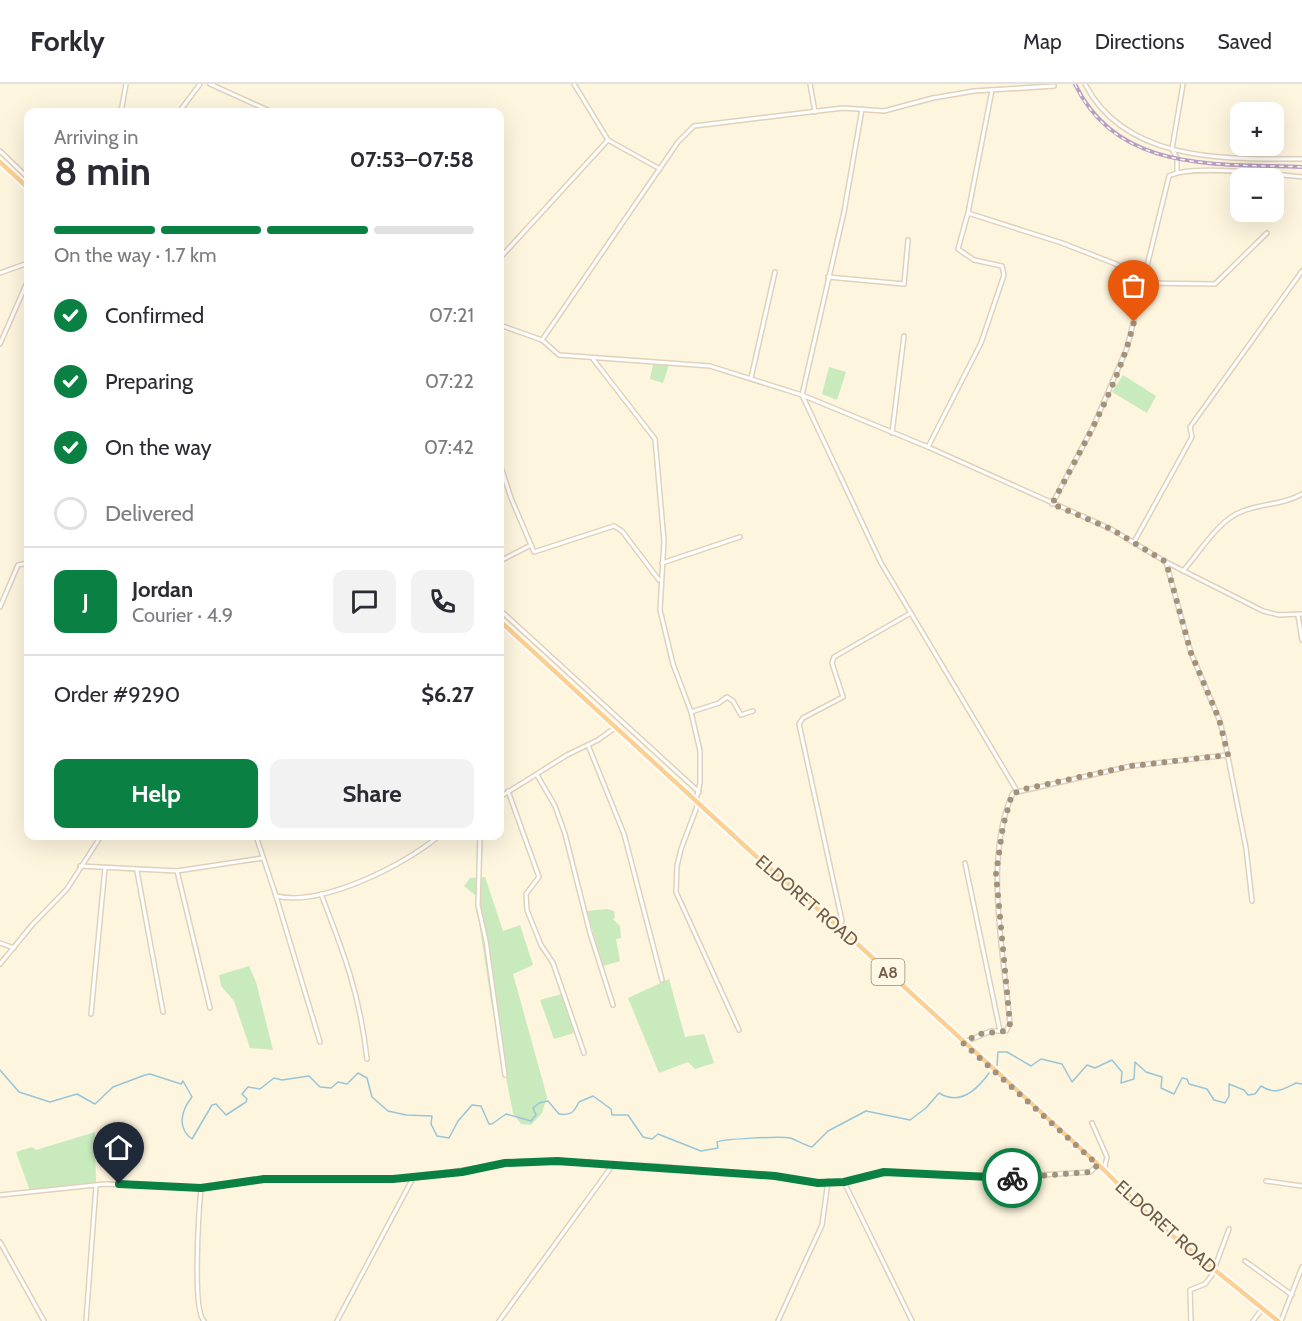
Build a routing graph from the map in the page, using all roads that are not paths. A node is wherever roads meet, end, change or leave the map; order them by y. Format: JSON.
{"nodes":[{"id":1,"x":126,"y":84,"type":"edge"},
{"id":2,"x":200,"y":84,"type":"edge"},
{"id":3,"x":210,"y":84,"type":"edge"},
{"id":4,"x":574,"y":84,"type":"edge"},
{"id":5,"x":810,"y":84,"type":"edge"},
{"id":6,"x":1085,"y":84,"type":"edge"},
{"id":7,"x":1183,"y":84,"type":"edge"},
{"id":8,"x":1054,"y":86,"type":"dead end"},
{"id":9,"x":992,"y":90,"type":"junction"},
{"id":10,"x":123,"y":108,"type":"edge"},
{"id":11,"x":182,"y":108,"type":"edge"},
{"id":12,"x":263,"y":108,"type":"edge"},
{"id":13,"x":862,"y":109,"type":"junction"},
{"id":14,"x":815,"y":112,"type":"junction"},
{"id":15,"x":608,"y":140,"type":"junction"},
{"id":16,"x":1172,"y":149,"type":"junction"},
{"id":17,"x":0,"y":151,"type":"edge"},
{"id":18,"x":1184,"y":153,"type":"junction"},
{"id":19,"x":1177,"y":158,"type":"junction"},
{"id":20,"x":1302,"y":159,"type":"edge"},
{"id":21,"x":0,"y":162,"type":"edge"},
{"id":22,"x":660,"y":169,"type":"junction"},
{"id":23,"x":1177,"y":172,"type":"junction"},
{"id":24,"x":24,"y":174,"type":"edge"},
{"id":25,"x":1302,"y":177,"type":"edge"},
{"id":26,"x":24,"y":184,"type":"edge"},
{"id":27,"x":968,"y":213,"type":"junction"},
{"id":28,"x":1267,"y":232,"type":"dead end"},
{"id":29,"x":908,"y":240,"type":"dead end"},
{"id":30,"x":504,"y":254,"type":"edge"},
{"id":31,"x":24,"y":264,"type":"edge"},
{"id":32,"x":1302,"y":271,"type":"edge"},
{"id":33,"x":775,"y":272,"type":"dead end"},
{"id":34,"x":0,"y":273,"type":"edge"},
{"id":35,"x":1144,"y":275,"type":"junction"},
{"id":36,"x":828,"y":277,"type":"junction"},
{"id":37,"x":1143,"y":283,"type":"junction"},
{"id":38,"x":24,"y":289,"type":"edge"},
{"id":39,"x":504,"y":327,"type":"edge"},
{"id":40,"x":904,"y":336,"type":"dead end"},
{"id":41,"x":542,"y":340,"type":"junction"},
{"id":42,"x":0,"y":344,"type":"edge"},
{"id":43,"x":593,"y":358,"type":"junction"},
{"id":44,"x":751,"y":378,"type":"junction"},
{"id":45,"x":802,"y":395,"type":"junction"},
{"id":46,"x":892,"y":433,"type":"junction"},
{"id":47,"x":928,"y":447,"type":"junction"},
{"id":48,"x":504,"y":476,"type":"edge"},
{"id":49,"x":1302,"y":494,"type":"edge"},
{"id":50,"x":1052,"y":504,"type":"junction"},
{"id":51,"x":740,"y":537,"type":"dead end"},
{"id":52,"x":1133,"y":543,"type":"junction"},
{"id":53,"x":533,"y":545,"type":"junction"},
{"id":54,"x":504,"y":559,"type":"edge"},
{"id":55,"x":1166,"y":562,"type":"junction"},
{"id":56,"x":662,"y":563,"type":"junction"},
{"id":57,"x":24,"y":564,"type":"edge"},
{"id":58,"x":1183,"y":571,"type":"junction"},
{"id":59,"x":660,"y":582,"type":"junction"},
{"id":60,"x":0,"y":607,"type":"edge"},
{"id":61,"x":504,"y":614,"type":"edge"},
{"id":62,"x":910,"y":614,"type":"junction"},
{"id":63,"x":1300,"y":614,"type":"edge"},
{"id":64,"x":504,"y":625,"type":"edge"},
{"id":65,"x":1302,"y":640,"type":"edge"},
{"id":66,"x":753,"y":711,"type":"dead end"},
{"id":67,"x":691,"y":712,"type":"junction"},
{"id":68,"x":616,"y":726,"type":"junction"},
{"id":69,"x":588,"y":745,"type":"junction"},
{"id":70,"x":1228,"y":755,"type":"junction"},
{"id":71,"x":537,"y":775,"type":"junction"},
{"id":72,"x":508,"y":791,"type":"junction"},
{"id":73,"x":1017,"y":791,"type":"junction"},
{"id":74,"x":699,"y":792,"type":"junction"},
{"id":75,"x":504,"y":794,"type":"edge"},
{"id":76,"x":698,"y":801,"type":"junction"},
{"id":77,"x":99,"y":840,"type":"edge"},
{"id":78,"x":257,"y":840,"type":"edge"},
{"id":79,"x":433,"y":840,"type":"edge"},
{"id":80,"x":480,"y":840,"type":"edge"},
{"id":81,"x":263,"y":858,"type":"junction"},
{"id":82,"x":965,"y":863,"type":"dead end"},
{"id":83,"x":80,"y":866,"type":"junction"},
{"id":84,"x":105,"y":868,"type":"junction"},
{"id":85,"x":137,"y":871,"type":"junction"},
{"id":86,"x":177,"y":872,"type":"junction"},
{"id":87,"x":321,"y":894,"type":"junction"},
{"id":88,"x":276,"y":896,"type":"junction"},
{"id":89,"x":1252,"y":901,"type":"dead end"},
{"id":90,"x":839,"y":927,"type":"junction"},
{"id":91,"x":0,"y":943,"type":"edge"},
{"id":92,"x":14,"y":948,"type":"junction"},
{"id":93,"x":0,"y":964,"type":"edge"},
{"id":94,"x":662,"y":980,"type":"dead end"},
{"id":95,"x":614,"y":1005,"type":"dead end"},
{"id":96,"x":210,"y":1008,"type":"dead end"},
{"id":97,"x":162,"y":1012,"type":"dead end"},
{"id":98,"x":91,"y":1014,"type":"dead end"},
{"id":99,"x":739,"y":1030,"type":"dead end"},
{"id":100,"x":1000,"y":1031,"type":"junction"},
{"id":101,"x":320,"y":1042,"type":"dead end"},
{"id":102,"x":963,"y":1043,"type":"junction"},
{"id":103,"x":584,"y":1053,"type":"dead end"},
{"id":104,"x":368,"y":1059,"type":"dead end"},
{"id":105,"x":505,"y":1075,"type":"dead end"},
{"id":106,"x":1092,"y":1124,"type":"dead end"},
{"id":107,"x":1098,"y":1165,"type":"junction"},
{"id":108,"x":612,"y":1166,"type":"junction"},
{"id":109,"x":1104,"y":1170,"type":"junction"},
{"id":110,"x":413,"y":1178,"type":"junction"},
{"id":111,"x":828,"y":1180,"type":"junction"},
{"id":112,"x":1266,"y":1181,"type":"dead end"},
{"id":113,"x":844,"y":1182,"type":"junction"},
{"id":114,"x":96,"y":1186,"type":"junction"},
{"id":115,"x":1302,"y":1186,"type":"edge"},
{"id":116,"x":201,"y":1188,"type":"junction"},
{"id":117,"x":0,"y":1196,"type":"edge"},
{"id":118,"x":1229,"y":1229,"type":"dead end"},
{"id":119,"x":0,"y":1242,"type":"edge"},
{"id":120,"x":1245,"y":1261,"type":"dead end"},
{"id":121,"x":1302,"y":1267,"type":"edge"},
{"id":122,"x":1214,"y":1271,"type":"junction"},
{"id":123,"x":1292,"y":1295,"type":"junction"},
{"id":124,"x":1262,"y":1309,"type":"junction"},
{"id":125,"x":44,"y":1321,"type":"edge"},
{"id":126,"x":86,"y":1321,"type":"edge"},
{"id":127,"x":204,"y":1321,"type":"edge"},
{"id":128,"x":337,"y":1321,"type":"edge"},
{"id":129,"x":499,"y":1321,"type":"edge"},
{"id":130,"x":778,"y":1321,"type":"edge"},
{"id":131,"x":912,"y":1321,"type":"edge"},
{"id":132,"x":1191,"y":1321,"type":"edge"},
{"id":133,"x":1253,"y":1321,"type":"edge"},
{"id":134,"x":1280,"y":1321,"type":"edge"}],
"edges":[{"from":1,"to":10,"type":"street"},
{"from":2,"to":11,"type":"street"},
{"from":3,"to":12,"type":"street"},
{"from":4,"to":15,"type":"street"},
{"from":5,"to":14,"type":"street"},
{"from":6,"to":16,"type":"street"},
{"from":7,"to":16,"type":"street"},
{"from":8,"to":9,"type":"street"},
{"from":9,"to":13,"type":"street"},
{"from":9,"to":27,"type":"street"},
{"from":13,"to":14,"type":"street"},
{"from":13,"to":36,"type":"street"},
{"from":14,"to":22,"type":"street"},
{"from":15,"to":22,"type":"street"},
{"from":15,"to":30,"type":"street"},
{"from":16,"to":18,"type":"street"},
{"from":16,"to":19,"type":"street"},
{"from":17,"to":24,"type":"street"},
{"from":18,"to":19,"type":"street"},
{"from":18,"to":20,"type":"street"},
{"from":19,"to":23,"type":"street"},
{"from":21,"to":26,"type":"highway"},
{"from":22,"to":41,"type":"street"},
{"from":23,"to":25,"type":"street"},
{"from":23,"to":35,"type":"street"},
{"from":27,"to":35,"type":"street"},
{"from":27,"to":47,"type":"street"},
{"from":28,"to":37,"type":"street"},
{"from":29,"to":36,"type":"street"},
{"from":31,"to":34,"type":"street"},
{"from":32,"to":52,"type":"street"},
{"from":33,"to":44,"type":"street"},
{"from":35,"to":37,"type":"street"},
{"from":36,"to":45,"type":"street"},
{"from":37,"to":50,"type":"street"},
{"from":38,"to":42,"type":"street"},
{"from":39,"to":41,"type":"street"},
{"from":40,"to":46,"type":"street"},
{"from":41,"to":43,"type":"street"},
{"from":43,"to":44,"type":"street"},
{"from":43,"to":56,"type":"street"},
{"from":44,"to":45,"type":"street"},
{"from":45,"to":46,"type":"street"},
{"from":45,"to":62,"type":"street"},
{"from":46,"to":47,"type":"street"},
{"from":47,"to":50,"type":"street"},
{"from":48,"to":53,"type":"street"},
{"from":49,"to":58,"type":"street"},
{"from":50,"to":52,"type":"street"},
{"from":51,"to":56,"type":"street"},
{"from":52,"to":55,"type":"street"},
{"from":53,"to":54,"type":"street"},
{"from":53,"to":59,"type":"street"},
{"from":55,"to":58,"type":"street"},
{"from":55,"to":70,"type":"street"},
{"from":56,"to":59,"type":"street"},
{"from":57,"to":60,"type":"street"},
{"from":58,"to":63,"type":"street"},
{"from":59,"to":67,"type":"street"},
{"from":61,"to":74,"type":"street"},
{"from":62,"to":73,"type":"street"},
{"from":62,"to":90,"type":"street"},
{"from":63,"to":65,"type":"street"},
{"from":64,"to":68,"type":"highway","name":"ELDORET ROAD","number":"A8"},
{"from":66,"to":67,"type":"street"},
{"from":67,"to":74,"type":"street"},
{"from":68,"to":69,"type":"street"},
{"from":68,"to":76,"type":"highway","name":"ELDORET ROAD","number":"A8"},
{"from":69,"to":71,"type":"street"},
{"from":69,"to":94,"type":"street"},
{"from":70,"to":73,"type":"street"},
{"from":70,"to":89,"type":"street"},
{"from":71,"to":72,"type":"street"},
{"from":71,"to":95,"type":"street"},
{"from":72,"to":75,"type":"street"},
{"from":72,"to":103,"type":"street"},
{"from":73,"to":100,"type":"street"},
{"from":74,"to":76,"type":"street"},
{"from":76,"to":90,"type":"highway","name":"ELDORET ROAD","number":"A8"},
{"from":76,"to":99,"type":"street"},
{"from":77,"to":83,"type":"street"},
{"from":78,"to":81,"type":"street"},
{"from":79,"to":87,"type":"street"},
{"from":80,"to":105,"type":"street"},
{"from":81,"to":86,"type":"street"},
{"from":81,"to":88,"type":"street"},
{"from":82,"to":100,"type":"street"},
{"from":83,"to":84,"type":"street"},
{"from":83,"to":92,"type":"street"},
{"from":84,"to":85,"type":"street"},
{"from":84,"to":98,"type":"street"},
{"from":85,"to":86,"type":"street"},
{"from":85,"to":97,"type":"street"},
{"from":86,"to":96,"type":"street"},
{"from":87,"to":88,"type":"street"},
{"from":87,"to":104,"type":"street"},
{"from":88,"to":101,"type":"street"},
{"from":90,"to":102,"type":"highway","name":"ELDORET ROAD","number":"A8"},
{"from":91,"to":92,"type":"street"},
{"from":92,"to":93,"type":"street"},
{"from":100,"to":102,"type":"street"},
{"from":102,"to":107,"type":"highway","name":"ELDORET ROAD","number":"A8"},
{"from":106,"to":109,"type":"street"},
{"from":107,"to":109,"type":"highway","name":"ELDORET ROAD","number":"A8"},
{"from":107,"to":113,"type":"street"},
{"from":108,"to":110,"type":"street"},
{"from":108,"to":111,"type":"street"},
{"from":108,"to":129,"type":"street"},
{"from":109,"to":122,"type":"highway","name":"ELDORET ROAD","number":"A8"},
{"from":110,"to":116,"type":"street"},
{"from":110,"to":128,"type":"street"},
{"from":111,"to":113,"type":"street"},
{"from":111,"to":130,"type":"street"},
{"from":112,"to":115,"type":"street"},
{"from":113,"to":131,"type":"street"},
{"from":114,"to":116,"type":"street"},
{"from":114,"to":117,"type":"street"},
{"from":114,"to":126,"type":"street"},
{"from":116,"to":127,"type":"street"},
{"from":118,"to":122,"type":"street"},
{"from":119,"to":125,"type":"street"},
{"from":120,"to":123,"type":"street"},
{"from":121,"to":123,"type":"street"},
{"from":122,"to":124,"type":"highway","name":"ELDORET ROAD","number":"A8"},
{"from":122,"to":132,"type":"street"},
{"from":123,"to":134,"type":"street"},
{"from":124,"to":133,"type":"street"},
{"from":124,"to":134,"type":"highway","name":"ELDORET ROAD","number":"A8"}]}
